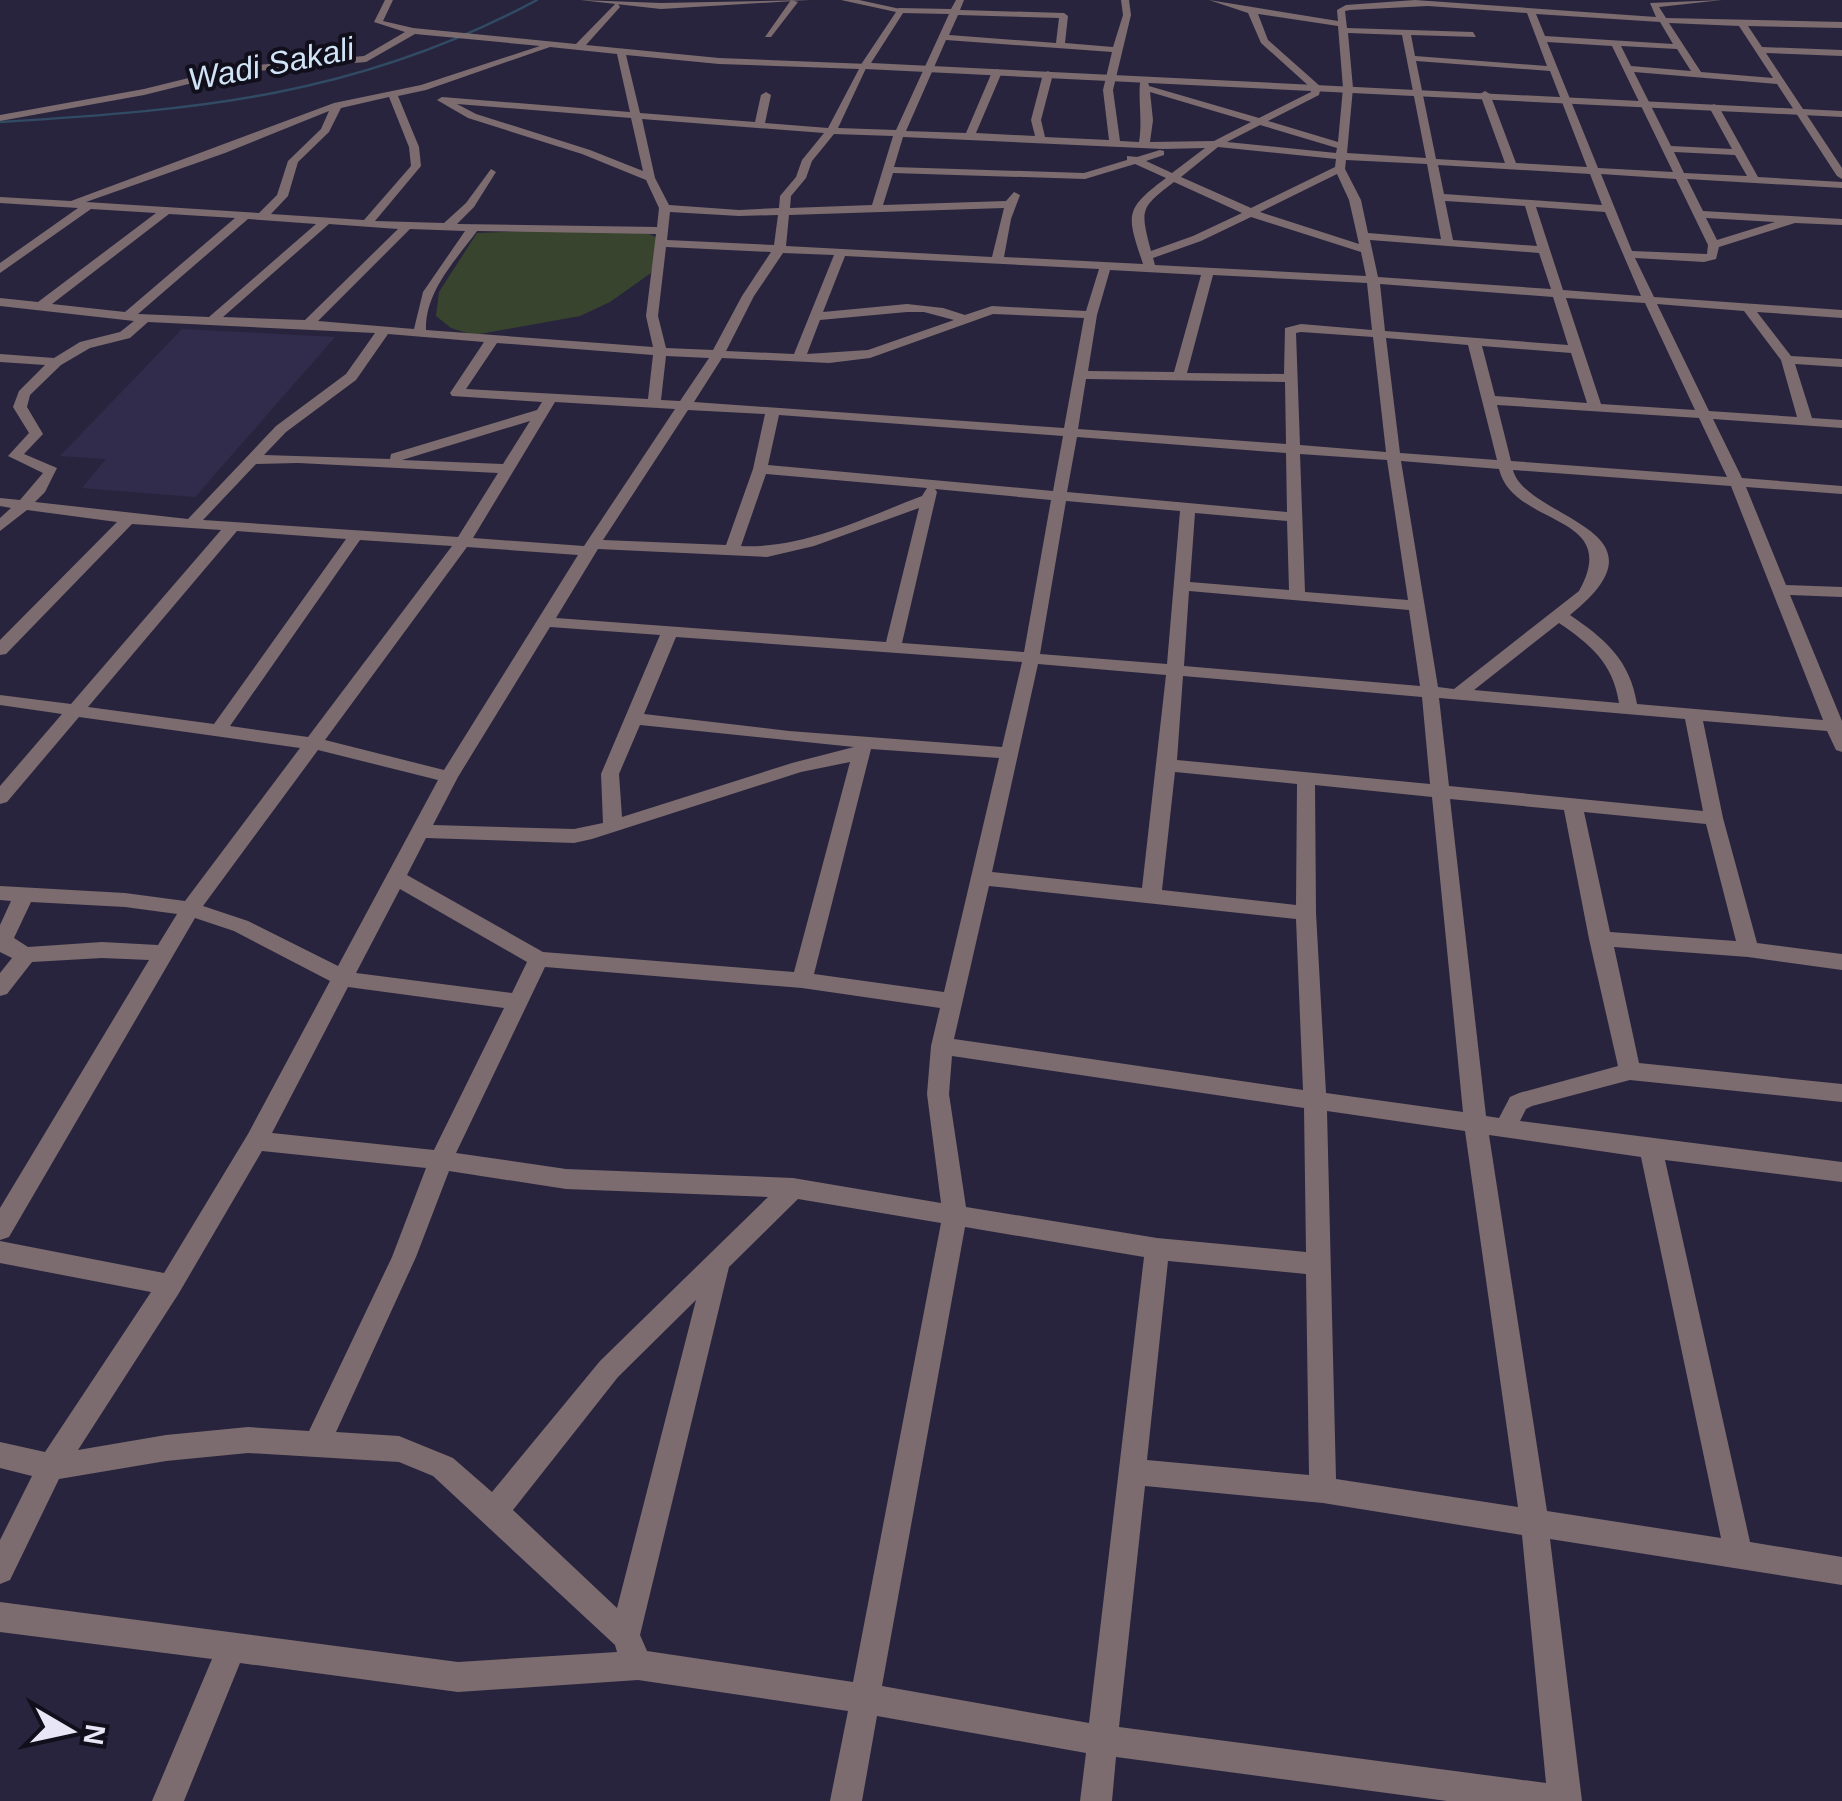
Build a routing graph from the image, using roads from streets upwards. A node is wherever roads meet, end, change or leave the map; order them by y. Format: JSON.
{"nodes":[{"id":1,"x":389,"y":0,"type":"edge"},
{"id":2,"x":584,"y":0,"type":"edge"},
{"id":3,"x":806,"y":0,"type":"edge"},
{"id":4,"x":845,"y":0,"type":"edge"},
{"id":5,"x":960,"y":0,"type":"edge"},
{"id":6,"x":1125,"y":0,"type":"edge"},
{"id":7,"x":1213,"y":0,"type":"edge"},
{"id":8,"x":1386,"y":0,"type":"edge"},
{"id":9,"x":1502,"y":0,"type":"edge"},
{"id":10,"x":1710,"y":0,"type":"edge"},
{"id":11,"x":1718,"y":0,"type":"edge"},
{"id":12,"x":794,"y":2,"type":"edge"},
{"id":13,"x":1427,"y":2,"type":"edge"},
{"id":14,"x":895,"y":5,"type":"edge"},
{"id":15,"x":617,"y":6,"type":"junction"},
{"id":16,"x":1656,"y":8,"type":"junction"},
{"id":17,"x":1466,"y":9,"type":"junction"},
{"id":18,"x":1252,"y":11,"type":"junction"},
{"id":19,"x":955,"y":13,"type":"junction"},
{"id":20,"x":1526,"y":13,"type":"junction"},
{"id":21,"x":1574,"y":16,"type":"junction"},
{"id":22,"x":1667,"y":22,"type":"junction"},
{"id":23,"x":1743,"y":25,"type":"junction"},
{"id":24,"x":1842,"y":25,"type":"edge"},
{"id":25,"x":1341,"y":27,"type":"junction"},
{"id":26,"x":413,"y":31,"type":"junction"},
{"id":27,"x":1406,"y":32,"type":"junction"},
{"id":28,"x":768,"y":35,"type":"dead end"},
{"id":29,"x":1473,"y":35,"type":"junction"},
{"id":30,"x":944,"y":37,"type":"junction"},
{"id":31,"x":1542,"y":39,"type":"junction"},
{"id":32,"x":1615,"y":43,"type":"junction"},
{"id":33,"x":1060,"y":44,"type":"junction"},
{"id":34,"x":552,"y":45,"type":"junction"},
{"id":35,"x":579,"y":47,"type":"junction"},
{"id":36,"x":1683,"y":47,"type":"junction"},
{"id":37,"x":1117,"y":50,"type":"junction"},
{"id":38,"x":1761,"y":50,"type":"junction"},
{"id":39,"x":621,"y":51,"type":"junction"},
{"id":40,"x":1828,"y":52,"type":"junction"},
{"id":41,"x":1842,"y":53,"type":"edge"},
{"id":42,"x":1411,"y":58,"type":"junction"},
{"id":43,"x":1842,"y":63,"type":"edge"},
{"id":44,"x":1480,"y":64,"type":"junction"},
{"id":45,"x":864,"y":66,"type":"junction"},
{"id":46,"x":929,"y":69,"type":"junction"},
{"id":47,"x":1555,"y":69,"type":"junction"},
{"id":48,"x":1628,"y":69,"type":"junction"},
{"id":49,"x":997,"y":72,"type":"junction"},
{"id":50,"x":1048,"y":74,"type":"junction"},
{"id":51,"x":1697,"y":74,"type":"junction"},
{"id":52,"x":1110,"y":78,"type":"junction"},
{"id":53,"x":1780,"y":81,"type":"junction"},
{"id":54,"x":1144,"y":84,"type":"junction"},
{"id":55,"x":1316,"y":87,"type":"junction"},
{"id":56,"x":423,"y":88,"type":"junction"},
{"id":57,"x":1348,"y":88,"type":"junction"},
{"id":58,"x":1418,"y":91,"type":"junction"},
{"id":59,"x":1485,"y":94,"type":"junction"},
{"id":60,"x":393,"y":95,"type":"junction"},
{"id":61,"x":766,"y":95,"type":"dead end"},
{"id":62,"x":1567,"y":99,"type":"junction"},
{"id":63,"x":442,"y":100,"type":"junction"},
{"id":64,"x":1644,"y":103,"type":"junction"},
{"id":65,"x":337,"y":105,"type":"junction"},
{"id":66,"x":1714,"y":107,"type":"junction"},
{"id":67,"x":1799,"y":112,"type":"junction"},
{"id":68,"x":1842,"y":114,"type":"edge"},
{"id":69,"x":637,"y":115,"type":"junction"},
{"id":70,"x":0,"y":118,"type":"edge"},
{"id":71,"x":1260,"y":122,"type":"junction"},
{"id":72,"x":760,"y":124,"type":"junction"},
{"id":73,"x":831,"y":131,"type":"junction"},
{"id":74,"x":900,"y":134,"type":"junction"},
{"id":75,"x":970,"y":136,"type":"junction"},
{"id":76,"x":1041,"y":140,"type":"junction"},
{"id":77,"x":1096,"y":143,"type":"junction"},
{"id":78,"x":1115,"y":144,"type":"junction"},
{"id":79,"x":1216,"y":144,"type":"junction"},
{"id":80,"x":1144,"y":146,"type":"junction"},
{"id":81,"x":1181,"y":146,"type":"junction"},
{"id":82,"x":1666,"y":148,"type":"junction"},
{"id":83,"x":1739,"y":152,"type":"junction"},
{"id":84,"x":1342,"y":158,"type":"junction"},
{"id":85,"x":1135,"y":160,"type":"junction"},
{"id":86,"x":1430,"y":161,"type":"junction"},
{"id":87,"x":1512,"y":166,"type":"junction"},
{"id":88,"x":891,"y":170,"type":"junction"},
{"id":89,"x":1593,"y":171,"type":"junction"},
{"id":90,"x":491,"y":172,"type":"dead end"},
{"id":91,"x":1024,"y":176,"type":"junction"},
{"id":92,"x":1678,"y":176,"type":"junction"},
{"id":93,"x":1842,"y":176,"type":"edge"},
{"id":94,"x":650,"y":178,"type":"junction"},
{"id":95,"x":1173,"y":178,"type":"junction"},
{"id":96,"x":1754,"y":180,"type":"junction"},
{"id":97,"x":1842,"y":184,"type":"edge"},
{"id":98,"x":1438,"y":197,"type":"junction"},
{"id":99,"x":2,"y":201,"type":"edge"},
{"id":100,"x":1529,"y":203,"type":"junction"},
{"id":101,"x":1010,"y":204,"type":"junction"},
{"id":102,"x":64,"y":206,"type":"junction"},
{"id":103,"x":877,"y":207,"type":"junction"},
{"id":104,"x":86,"y":208,"type":"junction"},
{"id":105,"x":665,"y":208,"type":"junction"},
{"id":106,"x":1608,"y":208,"type":"junction"},
{"id":107,"x":786,"y":210,"type":"junction"},
{"id":108,"x":164,"y":213,"type":"junction"},
{"id":109,"x":1254,"y":214,"type":"junction"},
{"id":110,"x":1697,"y":214,"type":"junction"},
{"id":111,"x":244,"y":216,"type":"junction"},
{"id":112,"x":262,"y":216,"type":"junction"},
{"id":113,"x":1795,"y":220,"type":"junction"},
{"id":114,"x":326,"y":221,"type":"junction"},
{"id":115,"x":1842,"y":222,"type":"edge"},
{"id":116,"x":366,"y":223,"type":"junction"},
{"id":117,"x":407,"y":226,"type":"junction"},
{"id":118,"x":446,"y":227,"type":"junction"},
{"id":119,"x":473,"y":228,"type":"junction"},
{"id":120,"x":1363,"y":236,"type":"junction"},
{"id":121,"x":661,"y":237,"type":"junction"},
{"id":122,"x":1448,"y":243,"type":"junction"},
{"id":123,"x":1714,"y":245,"type":"junction"},
{"id":124,"x":780,"y":248,"type":"junction"},
{"id":125,"x":1366,"y":250,"type":"junction"},
{"id":126,"x":1542,"y":250,"type":"junction"},
{"id":127,"x":841,"y":252,"type":"junction"},
{"id":128,"x":1627,"y":254,"type":"junction"},
{"id":129,"x":997,"y":261,"type":"junction"},
{"id":130,"x":1148,"y":263,"type":"junction"},
{"id":131,"x":1105,"y":268,"type":"junction"},
{"id":132,"x":0,"y":269,"type":"edge"},
{"id":133,"x":1208,"y":272,"type":"junction"},
{"id":134,"x":1373,"y":280,"type":"junction"},
{"id":135,"x":1557,"y":294,"type":"junction"},
{"id":136,"x":0,"y":302,"type":"edge"},
{"id":137,"x":1652,"y":302,"type":"junction"},
{"id":138,"x":41,"y":306,"type":"junction"},
{"id":139,"x":1748,"y":308,"type":"junction"},
{"id":140,"x":1842,"y":314,"type":"edge"},
{"id":141,"x":1090,"y":315,"type":"junction"},
{"id":142,"x":128,"y":316,"type":"junction"},
{"id":143,"x":815,"y":316,"type":"junction"},
{"id":144,"x":145,"y":318,"type":"junction"},
{"id":145,"x":961,"y":318,"type":"junction"},
{"id":146,"x":211,"y":321,"type":"junction"},
{"id":147,"x":308,"y":324,"type":"junction"},
{"id":148,"x":384,"y":330,"type":"junction"},
{"id":149,"x":420,"y":334,"type":"junction"},
{"id":150,"x":1379,"y":334,"type":"junction"},
{"id":151,"x":492,"y":340,"type":"junction"},
{"id":152,"x":1474,"y":342,"type":"junction"},
{"id":153,"x":1576,"y":349,"type":"junction"},
{"id":154,"x":660,"y":352,"type":"junction"},
{"id":155,"x":718,"y":354,"type":"junction"},
{"id":156,"x":0,"y":358,"type":"edge"},
{"id":157,"x":799,"y":358,"type":"junction"},
{"id":158,"x":1787,"y":360,"type":"junction"},
{"id":159,"x":56,"y":362,"type":"junction"},
{"id":160,"x":1842,"y":364,"type":"edge"},
{"id":161,"x":1082,"y":375,"type":"junction"},
{"id":162,"x":1180,"y":377,"type":"junction"},
{"id":163,"x":1288,"y":378,"type":"junction"},
{"id":164,"x":1488,"y":400,"type":"junction"},
{"id":165,"x":546,"y":406,"type":"junction"},
{"id":166,"x":654,"y":406,"type":"junction"},
{"id":167,"x":681,"y":408,"type":"junction"},
{"id":168,"x":1595,"y":408,"type":"junction"},
{"id":169,"x":773,"y":410,"type":"junction"},
{"id":170,"x":1707,"y":415,"type":"junction"},
{"id":171,"x":1806,"y":422,"type":"junction"},
{"id":172,"x":1842,"y":424,"type":"edge"},
{"id":173,"x":1073,"y":431,"type":"junction"},
{"id":174,"x":1294,"y":447,"type":"junction"},
{"id":175,"x":1393,"y":454,"type":"junction"},
{"id":176,"x":251,"y":460,"type":"junction"},
{"id":177,"x":379,"y":462,"type":"junction"},
{"id":178,"x":1503,"y":464,"type":"junction"},
{"id":179,"x":508,"y":469,"type":"junction"},
{"id":180,"x":760,"y":469,"type":"junction"},
{"id":181,"x":1737,"y":483,"type":"junction"},
{"id":182,"x":1842,"y":490,"type":"edge"},
{"id":183,"x":930,"y":492,"type":"junction"},
{"id":184,"x":1062,"y":496,"type":"junction"},
{"id":185,"x":0,"y":502,"type":"edge"},
{"id":186,"x":24,"y":503,"type":"junction"},
{"id":187,"x":1188,"y":507,"type":"junction"},
{"id":188,"x":1295,"y":516,"type":"junction"},
{"id":189,"x":128,"y":519,"type":"junction"},
{"id":190,"x":191,"y":524,"type":"junction"},
{"id":191,"x":0,"y":526,"type":"edge"},
{"id":192,"x":232,"y":527,"type":"junction"},
{"id":193,"x":356,"y":535,"type":"junction"},
{"id":194,"x":464,"y":542,"type":"junction"},
{"id":195,"x":591,"y":548,"type":"junction"},
{"id":196,"x":732,"y":548,"type":"junction"},
{"id":197,"x":1184,"y":586,"type":"junction"},
{"id":198,"x":1780,"y":590,"type":"junction"},
{"id":199,"x":1842,"y":592,"type":"edge"},
{"id":200,"x":1297,"y":596,"type":"junction"},
{"id":201,"x":1416,"y":606,"type":"junction"},
{"id":202,"x":1559,"y":615,"type":"junction"},
{"id":203,"x":546,"y":622,"type":"junction"},
{"id":204,"x":671,"y":629,"type":"junction"},
{"id":205,"x":893,"y":646,"type":"junction"},
{"id":206,"x":0,"y":650,"type":"edge"},
{"id":207,"x":1031,"y":658,"type":"junction"},
{"id":208,"x":1174,"y":670,"type":"junction"},
{"id":209,"x":1430,"y":693,"type":"junction"},
{"id":210,"x":1458,"y":694,"type":"junction"},
{"id":211,"x":0,"y":700,"type":"edge"},
{"id":212,"x":1628,"y":708,"type":"junction"},
{"id":213,"x":78,"y":709,"type":"junction"},
{"id":214,"x":1693,"y":713,"type":"junction"},
{"id":215,"x":630,"y":718,"type":"junction"},
{"id":216,"x":1838,"y":727,"type":"edge"},
{"id":217,"x":218,"y":731,"type":"junction"},
{"id":218,"x":316,"y":744,"type":"junction"},
{"id":219,"x":1842,"y":746,"type":"edge"},
{"id":220,"x":863,"y":747,"type":"junction"},
{"id":221,"x":1009,"y":753,"type":"junction"},
{"id":222,"x":1167,"y":764,"type":"junction"},
{"id":223,"x":449,"y":777,"type":"junction"},
{"id":224,"x":1306,"y":778,"type":"junction"},
{"id":225,"x":1440,"y":791,"type":"junction"},
{"id":226,"x":0,"y":798,"type":"edge"},
{"id":227,"x":1573,"y":806,"type":"junction"},
{"id":228,"x":1714,"y":818,"type":"junction"},
{"id":229,"x":613,"y":826,"type":"junction"},
{"id":230,"x":421,"y":832,"type":"junction"},
{"id":231,"x":397,"y":878,"type":"junction"},
{"id":232,"x":980,"y":878,"type":"junction"},
{"id":233,"x":0,"y":894,"type":"edge"},
{"id":234,"x":24,"y":895,"type":"junction"},
{"id":235,"x":1151,"y":898,"type":"junction"},
{"id":236,"x":190,"y":908,"type":"junction"},
{"id":237,"x":1306,"y":913,"type":"junction"},
{"id":238,"x":1599,"y":939,"type":"junction"},
{"id":239,"x":1748,"y":949,"type":"junction"},
{"id":240,"x":161,"y":953,"type":"junction"},
{"id":241,"x":26,"y":955,"type":"junction"},
{"id":242,"x":539,"y":959,"type":"junction"},
{"id":243,"x":1842,"y":962,"type":"edge"},
{"id":244,"x":344,"y":979,"type":"junction"},
{"id":245,"x":802,"y":980,"type":"junction"},
{"id":246,"x":0,"y":988,"type":"edge"},
{"id":247,"x":950,"y":1001,"type":"junction"},
{"id":248,"x":518,"y":1002,"type":"junction"},
{"id":249,"x":942,"y":1046,"type":"junction"},
{"id":250,"x":1630,"y":1071,"type":"junction"},
{"id":251,"x":1842,"y":1093,"type":"edge"},
{"id":252,"x":1315,"y":1100,"type":"junction"},
{"id":253,"x":1475,"y":1121,"type":"junction"},
{"id":254,"x":1506,"y":1126,"type":"junction"},
{"id":255,"x":256,"y":1141,"type":"junction"},
{"id":256,"x":1651,"y":1149,"type":"junction"},
{"id":257,"x":440,"y":1160,"type":"junction"},
{"id":258,"x":1842,"y":1172,"type":"edge"},
{"id":259,"x":792,"y":1188,"type":"junction"},
{"id":260,"x":955,"y":1214,"type":"junction"},
{"id":261,"x":0,"y":1230,"type":"edge"},
{"id":262,"x":1157,"y":1249,"type":"junction"},
{"id":263,"x":0,"y":1252,"type":"edge"},
{"id":264,"x":1316,"y":1264,"type":"junction"},
{"id":265,"x":718,"y":1265,"type":"junction"},
{"id":266,"x":170,"y":1286,"type":"junction"},
{"id":267,"x":318,"y":1442,"type":"junction"},
{"id":268,"x":0,"y":1455,"type":"edge"},
{"id":269,"x":51,"y":1467,"type":"junction"},
{"id":270,"x":1130,"y":1470,"type":"junction"},
{"id":271,"x":1322,"y":1490,"type":"junction"},
{"id":272,"x":494,"y":1511,"type":"junction"},
{"id":273,"x":1534,"y":1520,"type":"junction"},
{"id":274,"x":1738,"y":1554,"type":"junction"},
{"id":275,"x":0,"y":1570,"type":"edge"},
{"id":276,"x":1842,"y":1572,"type":"edge"},
{"id":277,"x":0,"y":1618,"type":"edge"},
{"id":278,"x":625,"y":1634,"type":"junction"},
{"id":279,"x":231,"y":1649,"type":"junction"},
{"id":280,"x":638,"y":1665,"type":"junction"},
{"id":281,"x":863,"y":1698,"type":"junction"},
{"id":282,"x":1101,"y":1740,"type":"junction"},
{"id":283,"x":168,"y":1801,"type":"edge"},
{"id":284,"x":846,"y":1801,"type":"edge"},
{"id":285,"x":1096,"y":1801,"type":"edge"},
{"id":286,"x":1565,"y":1801,"type":"edge"}],
"edges":[{"from":1,"to":26,"type":"street"},
{"from":2,"to":15,"type":"street"},
{"from":3,"to":12,"type":"street"},
{"from":4,"to":14,"type":"street"},
{"from":5,"to":19,"type":"street"},
{"from":6,"to":37,"type":"street"},
{"from":7,"to":18,"type":"street"},
{"from":8,"to":13,"type":"street"},
{"from":9,"to":20,"type":"street"},
{"from":10,"to":11,"type":"street"},
{"from":10,"to":16,"type":"street"},
{"from":12,"to":15,"type":"street"},
{"from":12,"to":28,"type":"street"},
{"from":13,"to":17,"type":"street"},
{"from":13,"to":25,"type":"street"},
{"from":14,"to":19,"type":"street"},
{"from":14,"to":45,"type":"street"},
{"from":15,"to":35,"type":"street"},
{"from":16,"to":21,"type":"street"},
{"from":16,"to":22,"type":"street"},
{"from":17,"to":20,"type":"street"},
{"from":17,"to":29,"type":"street"},
{"from":18,"to":25,"type":"street"},
{"from":18,"to":55,"type":"street"},
{"from":19,"to":30,"type":"street"},
{"from":19,"to":33,"type":"street"},
{"from":20,"to":21,"type":"street"},
{"from":20,"to":31,"type":"street"},
{"from":21,"to":22,"type":"street"},
{"from":22,"to":23,"type":"street"},
{"from":22,"to":36,"type":"street"},
{"from":23,"to":24,"type":"street"},
{"from":23,"to":38,"type":"street"},
{"from":25,"to":27,"type":"street"},
{"from":25,"to":57,"type":"street"},
{"from":26,"to":34,"type":"street"},
{"from":26,"to":70,"type":"street"},
{"from":27,"to":29,"type":"street"},
{"from":27,"to":42,"type":"street"},
{"from":29,"to":44,"type":"street"},
{"from":30,"to":33,"type":"street"},
{"from":30,"to":46,"type":"street"},
{"from":31,"to":32,"type":"street"},
{"from":31,"to":47,"type":"street"},
{"from":32,"to":36,"type":"street"},
{"from":32,"to":48,"type":"street"},
{"from":33,"to":37,"type":"street"},
{"from":34,"to":35,"type":"street"},
{"from":34,"to":56,"type":"street"},
{"from":35,"to":39,"type":"street"},
{"from":36,"to":51,"type":"street"},
{"from":37,"to":52,"type":"street"},
{"from":38,"to":40,"type":"street"},
{"from":38,"to":53,"type":"street"},
{"from":39,"to":45,"type":"street"},
{"from":39,"to":69,"type":"street"},
{"from":40,"to":41,"type":"street"},
{"from":40,"to":43,"type":"street"},
{"from":42,"to":44,"type":"street"},
{"from":42,"to":58,"type":"street"},
{"from":44,"to":47,"type":"street"},
{"from":45,"to":46,"type":"street"},
{"from":45,"to":73,"type":"street"},
{"from":46,"to":49,"type":"street"},
{"from":46,"to":74,"type":"street"},
{"from":47,"to":62,"type":"street"},
{"from":48,"to":51,"type":"street"},
{"from":48,"to":64,"type":"street"},
{"from":49,"to":50,"type":"street"},
{"from":49,"to":75,"type":"street"},
{"from":50,"to":52,"type":"street"},
{"from":50,"to":76,"type":"street"},
{"from":51,"to":53,"type":"street"},
{"from":52,"to":54,"type":"street"},
{"from":52,"to":78,"type":"street"},
{"from":53,"to":67,"type":"street"},
{"from":54,"to":55,"type":"street"},
{"from":54,"to":71,"type":"street"},
{"from":54,"to":80,"type":"street"},
{"from":55,"to":57,"type":"street"},
{"from":55,"to":71,"type":"street"},
{"from":56,"to":60,"type":"street"},
{"from":56,"to":63,"type":"street"},
{"from":57,"to":58,"type":"street"},
{"from":57,"to":84,"type":"street"},
{"from":58,"to":59,"type":"street"},
{"from":58,"to":86,"type":"street"},
{"from":59,"to":62,"type":"street"},
{"from":59,"to":87,"type":"street"},
{"from":60,"to":65,"type":"street"},
{"from":60,"to":116,"type":"street"},
{"from":61,"to":72,"type":"street"},
{"from":62,"to":64,"type":"street"},
{"from":62,"to":89,"type":"street"},
{"from":63,"to":69,"type":"street"},
{"from":63,"to":94,"type":"street"},
{"from":64,"to":66,"type":"street"},
{"from":64,"to":82,"type":"street"},
{"from":65,"to":102,"type":"street"},
{"from":65,"to":112,"type":"street"},
{"from":66,"to":67,"type":"street"},
{"from":66,"to":83,"type":"street"},
{"from":67,"to":68,"type":"street"},
{"from":67,"to":93,"type":"street"},
{"from":69,"to":72,"type":"street"},
{"from":69,"to":94,"type":"street"},
{"from":71,"to":79,"type":"street"},
{"from":71,"to":84,"type":"street"},
{"from":72,"to":73,"type":"street"},
{"from":73,"to":74,"type":"street"},
{"from":73,"to":107,"type":"street"},
{"from":74,"to":75,"type":"street"},
{"from":74,"to":88,"type":"street"},
{"from":75,"to":76,"type":"street"},
{"from":76,"to":77,"type":"street"},
{"from":77,"to":78,"type":"street"},
{"from":77,"to":85,"type":"street"},
{"from":78,"to":80,"type":"street"},
{"from":79,"to":81,"type":"street"},
{"from":79,"to":84,"type":"street"},
{"from":79,"to":95,"type":"street"},
{"from":80,"to":81,"type":"street"},
{"from":81,"to":85,"type":"street"},
{"from":82,"to":83,"type":"street"},
{"from":82,"to":92,"type":"street"},
{"from":83,"to":96,"type":"street"},
{"from":84,"to":86,"type":"street"},
{"from":84,"to":109,"type":"street"},
{"from":84,"to":120,"type":"street"},
{"from":85,"to":91,"type":"street"},
{"from":85,"to":95,"type":"street"},
{"from":86,"to":87,"type":"street"},
{"from":86,"to":98,"type":"street"},
{"from":87,"to":89,"type":"street"},
{"from":88,"to":91,"type":"street"},
{"from":88,"to":103,"type":"street"},
{"from":89,"to":92,"type":"street"},
{"from":89,"to":106,"type":"street"},
{"from":90,"to":118,"type":"street"},
{"from":91,"to":101,"type":"street"},
{"from":92,"to":96,"type":"street"},
{"from":92,"to":110,"type":"street"},
{"from":94,"to":105,"type":"street"},
{"from":95,"to":109,"type":"street"},
{"from":95,"to":130,"type":"street"},
{"from":96,"to":97,"type":"street"},
{"from":98,"to":100,"type":"street"},
{"from":98,"to":122,"type":"street"},
{"from":99,"to":102,"type":"street"},
{"from":100,"to":106,"type":"street"},
{"from":100,"to":126,"type":"street"},
{"from":101,"to":103,"type":"street"},
{"from":101,"to":129,"type":"street"},
{"from":102,"to":104,"type":"street"},
{"from":103,"to":107,"type":"street"},
{"from":104,"to":108,"type":"street"},
{"from":104,"to":132,"type":"street"},
{"from":105,"to":107,"type":"street"},
{"from":105,"to":121,"type":"street"},
{"from":106,"to":128,"type":"street"},
{"from":107,"to":124,"type":"street"},
{"from":108,"to":111,"type":"street"},
{"from":108,"to":138,"type":"street"},
{"from":109,"to":125,"type":"street"},
{"from":109,"to":130,"type":"street"},
{"from":110,"to":113,"type":"street"},
{"from":110,"to":123,"type":"street"},
{"from":111,"to":112,"type":"street"},
{"from":111,"to":142,"type":"street"},
{"from":112,"to":114,"type":"street"},
{"from":113,"to":115,"type":"street"},
{"from":113,"to":123,"type":"street"},
{"from":114,"to":116,"type":"street"},
{"from":114,"to":146,"type":"street"},
{"from":116,"to":117,"type":"street"},
{"from":117,"to":118,"type":"street"},
{"from":117,"to":147,"type":"street"},
{"from":118,"to":119,"type":"street"},
{"from":119,"to":121,"type":"street"},
{"from":119,"to":149,"type":"street"},
{"from":120,"to":122,"type":"street"},
{"from":120,"to":125,"type":"street"},
{"from":121,"to":124,"type":"street"},
{"from":121,"to":154,"type":"street"},
{"from":122,"to":126,"type":"street"},
{"from":123,"to":128,"type":"street"},
{"from":124,"to":127,"type":"street"},
{"from":124,"to":155,"type":"street"},
{"from":125,"to":134,"type":"street"},
{"from":126,"to":135,"type":"street"},
{"from":127,"to":129,"type":"street"},
{"from":127,"to":143,"type":"street"},
{"from":128,"to":137,"type":"street"},
{"from":129,"to":131,"type":"street"},
{"from":130,"to":131,"type":"street"},
{"from":130,"to":133,"type":"street"},
{"from":131,"to":141,"type":"street"},
{"from":133,"to":134,"type":"street"},
{"from":133,"to":162,"type":"street"},
{"from":134,"to":135,"type":"street"},
{"from":134,"to":150,"type":"street"},
{"from":135,"to":137,"type":"street"},
{"from":135,"to":153,"type":"street"},
{"from":136,"to":138,"type":"street"},
{"from":137,"to":139,"type":"street"},
{"from":137,"to":170,"type":"street"},
{"from":138,"to":142,"type":"street"},
{"from":139,"to":140,"type":"street"},
{"from":139,"to":158,"type":"street"},
{"from":141,"to":145,"type":"street"},
{"from":141,"to":161,"type":"street"},
{"from":142,"to":144,"type":"street"},
{"from":143,"to":145,"type":"street"},
{"from":143,"to":157,"type":"street"},
{"from":144,"to":146,"type":"street"},
{"from":144,"to":159,"type":"street"},
{"from":145,"to":157,"type":"street"},
{"from":146,"to":147,"type":"street"},
{"from":147,"to":148,"type":"street"},
{"from":148,"to":149,"type":"street"},
{"from":148,"to":176,"type":"street"},
{"from":149,"to":151,"type":"street"},
{"from":150,"to":152,"type":"street"},
{"from":150,"to":163,"type":"street"},
{"from":150,"to":175,"type":"street"},
{"from":151,"to":154,"type":"street"},
{"from":151,"to":165,"type":"street"},
{"from":152,"to":153,"type":"street"},
{"from":152,"to":164,"type":"street"},
{"from":153,"to":168,"type":"street"},
{"from":154,"to":155,"type":"street"},
{"from":154,"to":166,"type":"street"},
{"from":155,"to":157,"type":"street"},
{"from":155,"to":167,"type":"street"},
{"from":156,"to":159,"type":"street"},
{"from":158,"to":160,"type":"street"},
{"from":158,"to":171,"type":"street"},
{"from":159,"to":186,"type":"street"},
{"from":161,"to":162,"type":"street"},
{"from":161,"to":173,"type":"street"},
{"from":162,"to":163,"type":"street"},
{"from":163,"to":174,"type":"street"},
{"from":164,"to":168,"type":"street"},
{"from":164,"to":178,"type":"street"},
{"from":165,"to":166,"type":"street"},
{"from":165,"to":177,"type":"street"},
{"from":165,"to":179,"type":"street"},
{"from":166,"to":167,"type":"street"},
{"from":167,"to":169,"type":"street"},
{"from":167,"to":195,"type":"street"},
{"from":168,"to":170,"type":"street"},
{"from":169,"to":173,"type":"street"},
{"from":169,"to":180,"type":"street"},
{"from":170,"to":171,"type":"street"},
{"from":170,"to":181,"type":"street"},
{"from":171,"to":172,"type":"street"},
{"from":173,"to":174,"type":"street"},
{"from":173,"to":184,"type":"street"},
{"from":174,"to":175,"type":"street"},
{"from":174,"to":188,"type":"street"},
{"from":175,"to":178,"type":"street"},
{"from":175,"to":201,"type":"street"},
{"from":176,"to":177,"type":"street"},
{"from":176,"to":190,"type":"street"},
{"from":177,"to":179,"type":"street"},
{"from":178,"to":181,"type":"street"},
{"from":178,"to":202,"type":"street"},
{"from":179,"to":194,"type":"street"},
{"from":180,"to":183,"type":"street"},
{"from":180,"to":196,"type":"street"},
{"from":181,"to":182,"type":"street"},
{"from":181,"to":198,"type":"street"},
{"from":183,"to":184,"type":"street"},
{"from":183,"to":196,"type":"street"},
{"from":183,"to":205,"type":"street"},
{"from":184,"to":187,"type":"street"},
{"from":184,"to":207,"type":"street"},
{"from":185,"to":186,"type":"street"},
{"from":186,"to":189,"type":"street"},
{"from":186,"to":191,"type":"street"},
{"from":187,"to":188,"type":"street"},
{"from":187,"to":197,"type":"street"},
{"from":188,"to":200,"type":"street"},
{"from":189,"to":190,"type":"street"},
{"from":189,"to":206,"type":"street"},
{"from":190,"to":192,"type":"street"},
{"from":192,"to":193,"type":"street"},
{"from":192,"to":213,"type":"street"},
{"from":193,"to":194,"type":"street"},
{"from":193,"to":217,"type":"street"},
{"from":194,"to":195,"type":"street"},
{"from":194,"to":218,"type":"street"},
{"from":195,"to":196,"type":"street"},
{"from":195,"to":203,"type":"street"},
{"from":197,"to":200,"type":"street"},
{"from":197,"to":208,"type":"street"},
{"from":198,"to":199,"type":"street"},
{"from":198,"to":216,"type":"street"},
{"from":200,"to":201,"type":"street"},
{"from":201,"to":209,"type":"street"},
{"from":202,"to":210,"type":"street"},
{"from":202,"to":212,"type":"street"},
{"from":203,"to":204,"type":"street"},
{"from":203,"to":223,"type":"street"},
{"from":204,"to":205,"type":"street"},
{"from":204,"to":215,"type":"street"},
{"from":205,"to":207,"type":"street"},
{"from":207,"to":208,"type":"street"},
{"from":207,"to":221,"type":"street"},
{"from":208,"to":209,"type":"street"},
{"from":208,"to":222,"type":"street"},
{"from":209,"to":210,"type":"street"},
{"from":209,"to":225,"type":"street"},
{"from":210,"to":212,"type":"street"},
{"from":211,"to":213,"type":"street"},
{"from":212,"to":214,"type":"street"},
{"from":213,"to":217,"type":"street"},
{"from":213,"to":226,"type":"street"},
{"from":214,"to":216,"type":"street"},
{"from":214,"to":228,"type":"street"},
{"from":215,"to":220,"type":"street"},
{"from":215,"to":229,"type":"street"},
{"from":216,"to":219,"type":"street"},
{"from":217,"to":218,"type":"street"},
{"from":218,"to":223,"type":"street"},
{"from":218,"to":236,"type":"street"},
{"from":220,"to":221,"type":"street"},
{"from":220,"to":229,"type":"street"},
{"from":220,"to":245,"type":"street"},
{"from":221,"to":232,"type":"street"},
{"from":222,"to":224,"type":"street"},
{"from":222,"to":235,"type":"street"},
{"from":223,"to":230,"type":"street"},
{"from":224,"to":225,"type":"street"},
{"from":224,"to":237,"type":"street"},
{"from":225,"to":227,"type":"street"},
{"from":225,"to":253,"type":"street"},
{"from":227,"to":228,"type":"street"},
{"from":227,"to":238,"type":"street"},
{"from":228,"to":239,"type":"street"},
{"from":229,"to":230,"type":"street"},
{"from":230,"to":231,"type":"street"},
{"from":231,"to":242,"type":"street"},
{"from":231,"to":244,"type":"street"},
{"from":232,"to":235,"type":"street"},
{"from":232,"to":247,"type":"street"},
{"from":233,"to":234,"type":"street"},
{"from":234,"to":236,"type":"street"},
{"from":234,"to":241,"type":"street"},
{"from":235,"to":237,"type":"street"},
{"from":236,"to":240,"type":"street"},
{"from":236,"to":244,"type":"street"},
{"from":237,"to":252,"type":"street"},
{"from":238,"to":239,"type":"street"},
{"from":238,"to":250,"type":"street"},
{"from":239,"to":243,"type":"street"},
{"from":240,"to":241,"type":"street"},
{"from":240,"to":261,"type":"street"},
{"from":241,"to":246,"type":"street"},
{"from":242,"to":245,"type":"street"},
{"from":242,"to":248,"type":"street"},
{"from":244,"to":248,"type":"street"},
{"from":244,"to":255,"type":"street"},
{"from":245,"to":247,"type":"street"},
{"from":247,"to":249,"type":"street"},
{"from":248,"to":257,"type":"street"},
{"from":249,"to":252,"type":"street"},
{"from":249,"to":260,"type":"street"},
{"from":250,"to":251,"type":"street"},
{"from":250,"to":254,"type":"street"},
{"from":252,"to":253,"type":"street"},
{"from":252,"to":264,"type":"street"},
{"from":253,"to":254,"type":"street"},
{"from":253,"to":273,"type":"street"},
{"from":254,"to":256,"type":"street"},
{"from":255,"to":257,"type":"street"},
{"from":255,"to":266,"type":"street"},
{"from":256,"to":258,"type":"street"},
{"from":256,"to":274,"type":"street"},
{"from":257,"to":259,"type":"street"},
{"from":257,"to":267,"type":"street"},
{"from":259,"to":260,"type":"street"},
{"from":259,"to":265,"type":"street"},
{"from":260,"to":262,"type":"street"},
{"from":260,"to":281,"type":"street"},
{"from":262,"to":264,"type":"street"},
{"from":262,"to":270,"type":"street"},
{"from":263,"to":266,"type":"street"},
{"from":264,"to":271,"type":"street"},
{"from":265,"to":272,"type":"street"},
{"from":265,"to":278,"type":"street"},
{"from":266,"to":269,"type":"street"},
{"from":267,"to":269,"type":"street"},
{"from":267,"to":272,"type":"street"},
{"from":268,"to":269,"type":"street"},
{"from":269,"to":275,"type":"street"},
{"from":270,"to":271,"type":"street"},
{"from":270,"to":282,"type":"street"},
{"from":271,"to":273,"type":"street"},
{"from":272,"to":278,"type":"street"},
{"from":273,"to":274,"type":"street"},
{"from":273,"to":286,"type":"street"},
{"from":274,"to":276,"type":"street"},
{"from":277,"to":279,"type":"street"},
{"from":278,"to":280,"type":"street"},
{"from":279,"to":280,"type":"street"},
{"from":279,"to":283,"type":"street"},
{"from":280,"to":281,"type":"street"},
{"from":281,"to":282,"type":"street"},
{"from":281,"to":284,"type":"street"},
{"from":282,"to":285,"type":"street"},
{"from":282,"to":286,"type":"street"}]}
